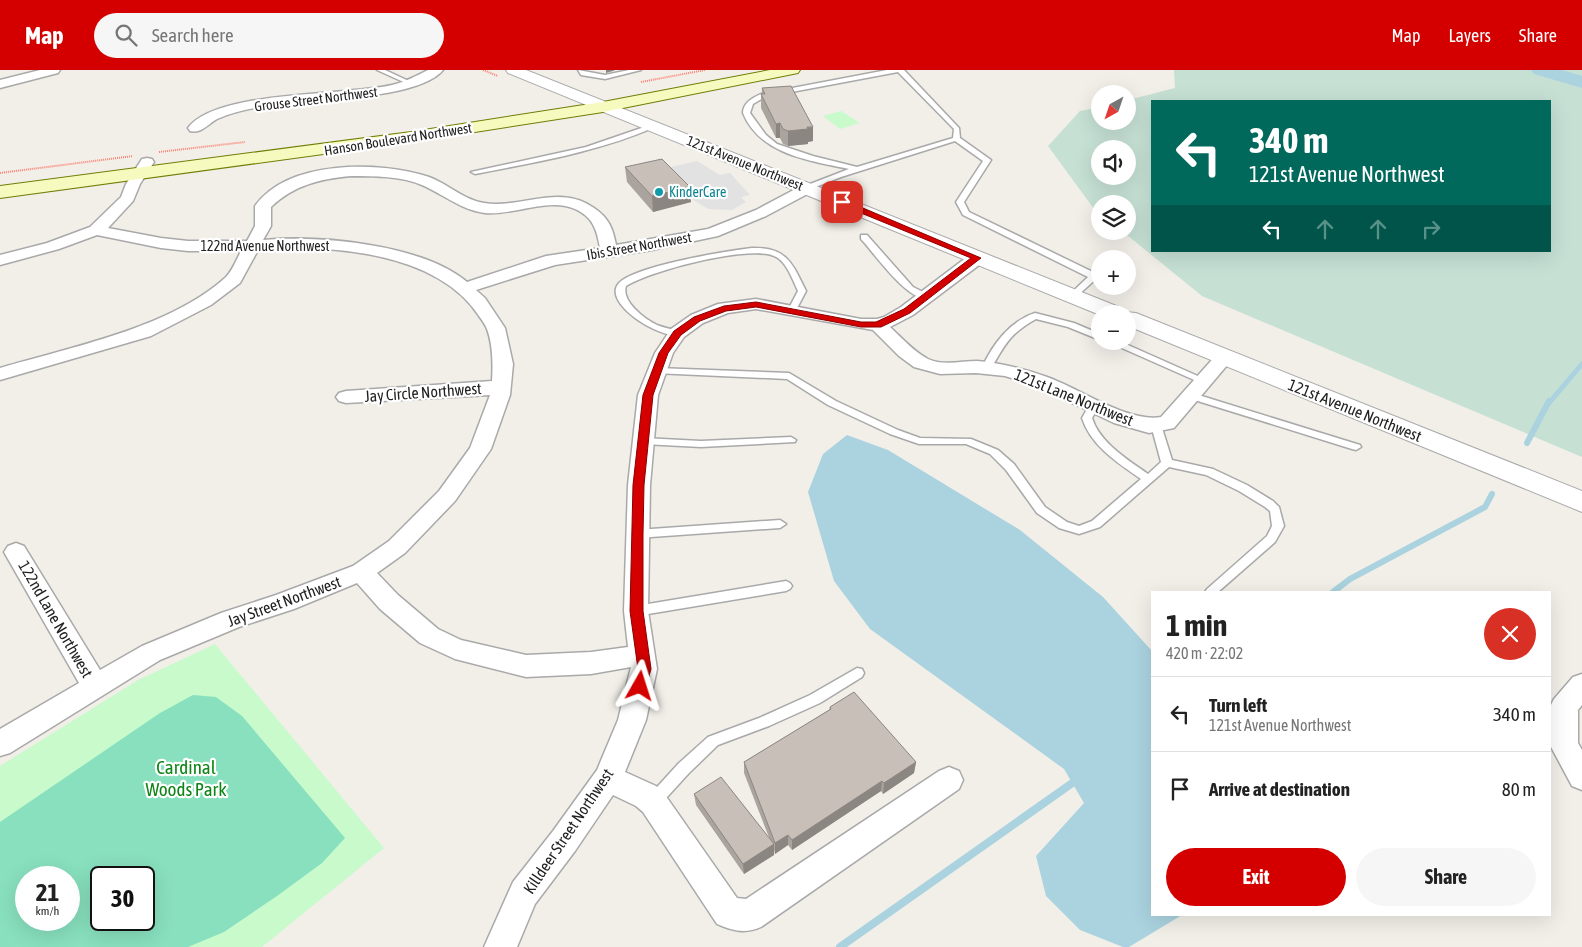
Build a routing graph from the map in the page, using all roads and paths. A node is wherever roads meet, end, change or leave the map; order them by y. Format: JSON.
{"nodes":[{"id":1,"x":54,"y":70,"type":"edge"},
{"id":2,"x":380,"y":70,"type":"edge"},
{"id":3,"x":437,"y":70,"type":"edge"},
{"id":4,"x":483,"y":70,"type":"edge"},
{"id":5,"x":581,"y":70,"type":"edge"},
{"id":6,"x":638,"y":70,"type":"edge"},
{"id":7,"x":704,"y":70,"type":"edge"},
{"id":8,"x":741,"y":70,"type":"edge"},
{"id":9,"x":793,"y":70,"type":"edge"},
{"id":10,"x":899,"y":70,"type":"edge"},
{"id":11,"x":507,"y":74,"type":"edge"},
{"id":12,"x":636,"y":82,"type":"dead end"},
{"id":13,"x":0,"y":84,"type":"edge"},
{"id":14,"x":410,"y":84,"type":"junction"},
{"id":15,"x":583,"y":99,"type":"junction"},
{"id":16,"x":603,"y":107,"type":"junction"},
{"id":17,"x":653,"y":126,"type":"junction"},
{"id":18,"x":195,"y":128,"type":"dead end"},
{"id":19,"x":956,"y":139,"type":"junction"},
{"id":20,"x":250,"y":141,"type":"dead end"},
{"id":21,"x":143,"y":161,"type":"junction"},
{"id":22,"x":857,"y":169,"type":"junction"},
{"id":23,"x":475,"y":172,"type":"dead end"},
{"id":24,"x":0,"y":173,"type":"edge"},
{"id":25,"x":0,"y":181,"type":"edge"},
{"id":26,"x":808,"y":188,"type":"junction"},
{"id":27,"x":0,"y":192,"type":"edge"},
{"id":28,"x":96,"y":230,"type":"junction"},
{"id":29,"x":864,"y":237,"type":"dead end"},
{"id":30,"x":251,"y":246,"type":"junction"},
{"id":31,"x":609,"y":251,"type":"junction"},
{"id":32,"x":977,"y":258,"type":"junction"},
{"id":33,"x":0,"y":260,"type":"edge"},
{"id":34,"x":464,"y":288,"type":"junction"},
{"id":35,"x":1072,"y":296,"type":"junction"},
{"id":36,"x":926,"y":297,"type":"junction"},
{"id":37,"x":1094,"y":305,"type":"edge"},
{"id":38,"x":792,"y":310,"type":"junction"},
{"id":39,"x":1136,"y":321,"type":"edge"},
{"id":40,"x":878,"y":325,"type":"junction"},
{"id":41,"x":677,"y":333,"type":"junction"},
{"id":42,"x":1091,"y":333,"type":"edge"},
{"id":43,"x":1127,"y":350,"type":"edge"},
{"id":44,"x":1225,"y":357,"type":"junction"},
{"id":45,"x":986,"y":368,"type":"junction"},
{"id":46,"x":657,"y":371,"type":"junction"},
{"id":47,"x":0,"y":374,"type":"edge"},
{"id":48,"x":500,"y":388,"type":"junction"},
{"id":49,"x":1198,"y":388,"type":"junction"},
{"id":50,"x":346,"y":397,"type":"dead end"},
{"id":51,"x":1094,"y":406,"type":"junction"},
{"id":52,"x":1156,"y":425,"type":"junction"},
{"id":53,"x":791,"y":440,"type":"dead end"},
{"id":54,"x":644,"y":441,"type":"junction"},
{"id":55,"x":1356,"y":447,"type":"dead end"},
{"id":56,"x":1167,"y":463,"type":"junction"},
{"id":57,"x":1148,"y":479,"type":"junction"},
{"id":58,"x":1582,"y":502,"type":"edge"},
{"id":59,"x":780,"y":524,"type":"dead end"},
{"id":60,"x":637,"y":534,"type":"junction"},
{"id":61,"x":16,"y":552,"type":"dead end"},
{"id":62,"x":362,"y":572,"type":"junction"},
{"id":63,"x":786,"y":586,"type":"dead end"},
{"id":64,"x":1212,"y":591,"type":"edge"},
{"id":65,"x":636,"y":611,"type":"junction"},
{"id":66,"x":642,"y":655,"type":"junction"},
{"id":67,"x":857,"y":673,"type":"dead end"},
{"id":68,"x":1582,"y":685,"type":"edge"},
{"id":69,"x":95,"y":686,"type":"junction"},
{"id":70,"x":0,"y":744,"type":"edge"},
{"id":71,"x":1582,"y":777,"type":"edge"},
{"id":72,"x":608,"y":778,"type":"junction"},
{"id":73,"x":949,"y":780,"type":"dead end"},
{"id":74,"x":653,"y":802,"type":"junction"},
{"id":75,"x":510,"y":940,"type":"edge"}],
"edges":[{"from":1,"to":13,"type":"street"},
{"from":2,"to":14,"type":"lane"},
{"from":3,"to":14,"type":"street","name":"Grouse Street Northwest"},
{"from":4,"to":11,"type":"path"},
{"from":5,"to":6,"type":"lane"},
{"from":7,"to":12,"type":"path"},
{"from":8,"to":15,"type":"main road","name":"Hanson Boulevard Northwest"},
{"from":9,"to":16,"type":"main road","name":"Hanson Boulevard Northwest"},
{"from":10,"to":19,"type":"lane"},
{"from":10,"to":22,"type":"lane"},
{"from":11,"to":15,"type":"street","name":"121st Avenue Northwest"},
{"from":14,"to":18,"type":"street","name":"Grouse Street Northwest"},
{"from":15,"to":16,"type":"street","name":"121st Avenue Northwest"},
{"from":15,"to":21,"type":"main road","name":"Hanson Boulevard Northwest"},
{"from":16,"to":17,"type":"street","name":"121st Avenue Northwest"},
{"from":16,"to":21,"type":"main road","name":"Hanson Boulevard Northwest"},
{"from":17,"to":23,"type":"lane"},
{"from":17,"to":26,"type":"street","name":"121st Avenue Northwest"},
{"from":19,"to":22,"type":"lane"},
{"from":19,"to":35,"type":"lane"},
{"from":20,"to":21,"type":"path"},
{"from":21,"to":24,"type":"path"},
{"from":21,"to":25,"type":"main road","name":"Hanson Boulevard Northwest"},
{"from":21,"to":27,"type":"main road","name":"Hanson Boulevard Northwest"},
{"from":21,"to":28,"type":"street"},
{"from":22,"to":26,"type":"lane"},
{"from":26,"to":31,"type":"street","name":"Ibis Street Northwest"},
{"from":26,"to":32,"type":"street","name":"121st Avenue Northwest"},
{"from":28,"to":30,"type":"street","name":"122nd Avenue Northwest"},
{"from":28,"to":33,"type":"street"},
{"from":29,"to":36,"type":"lane"},
{"from":30,"to":31,"type":"street"},
{"from":30,"to":34,"type":"street","name":"122nd Avenue Northwest"},
{"from":30,"to":47,"type":"street"},
{"from":31,"to":34,"type":"street","name":"Ibis Street Northwest"},
{"from":32,"to":35,"type":"street","name":"121st Avenue Northwest"},
{"from":32,"to":36,"type":"street"},
{"from":34,"to":48,"type":"street","name":"122nd Avenue Northwest"},
{"from":35,"to":37,"type":"street","name":"121st Avenue Northwest"},
{"from":36,"to":40,"type":"street"},
{"from":38,"to":40,"type":"street","name":"Killdeer Street Northwest"},
{"from":38,"to":41,"type":"street","name":"Killdeer Street Northwest"},
{"from":38,"to":41,"type":"lane"},
{"from":39,"to":44,"type":"street","name":"121st Avenue Northwest"},
{"from":40,"to":45,"type":"street","name":"121st Lane Northwest"},
{"from":41,"to":46,"type":"street","name":"Killdeer Street Northwest"},
{"from":42,"to":45,"type":"lane"},
{"from":43,"to":49,"type":"lane"},
{"from":44,"to":49,"type":"street","name":"121st Lane Northwest"},
{"from":44,"to":58,"type":"street","name":"121st Avenue Northwest"},
{"from":45,"to":51,"type":"street","name":"121st Lane Northwest"},
{"from":46,"to":54,"type":"street","name":"Killdeer Street Northwest"},
{"from":46,"to":57,"type":"lane"},
{"from":48,"to":50,"type":"street","name":"Jay Circle Northwest"},
{"from":48,"to":62,"type":"street","name":"Jay Street Northwest"},
{"from":49,"to":52,"type":"street","name":"121st Lane Northwest"},
{"from":49,"to":55,"type":"lane"},
{"from":51,"to":52,"type":"street","name":"121st Lane Northwest"},
{"from":51,"to":57,"type":"lane"},
{"from":52,"to":56,"type":"lane"},
{"from":53,"to":54,"type":"lane"},
{"from":54,"to":60,"type":"street","name":"Killdeer Street Northwest"},
{"from":56,"to":57,"type":"lane"},
{"from":56,"to":64,"type":"lane"},
{"from":59,"to":60,"type":"lane"},
{"from":60,"to":65,"type":"street","name":"Killdeer Street Northwest"},
{"from":61,"to":69,"type":"street","name":"122nd Lane Northwest"},
{"from":62,"to":66,"type":"street"},
{"from":62,"to":69,"type":"street","name":"Jay Street Northwest"},
{"from":63,"to":65,"type":"lane"},
{"from":65,"to":66,"type":"street","name":"Killdeer Street Northwest"},
{"from":66,"to":72,"type":"street","name":"Killdeer Street Northwest"},
{"from":67,"to":74,"type":"lane"},
{"from":68,"to":71,"type":"street"},
{"from":69,"to":70,"type":"street","name":"Jay Street Northwest"},
{"from":72,"to":74,"type":"street"},
{"from":72,"to":75,"type":"street","name":"Killdeer Street Northwest"},
{"from":73,"to":74,"type":"street"}]}
